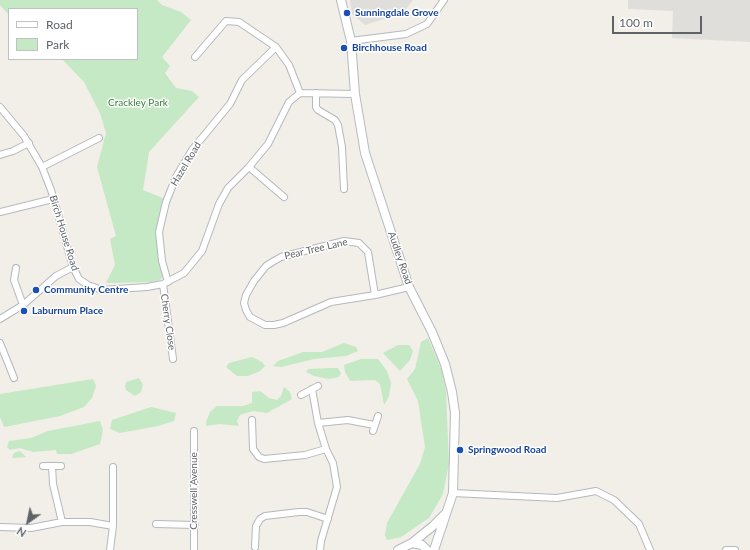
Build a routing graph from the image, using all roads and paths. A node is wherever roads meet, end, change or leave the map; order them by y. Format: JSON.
{"nodes":[{"id":1,"x":341,"y":0,"type":"edge"},
{"id":2,"x":444,"y":0,"type":"edge"},
{"id":3,"x":351,"y":42,"type":"junction"},
{"id":4,"x":276,"y":47,"type":"junction"},
{"id":5,"x":195,"y":57,"type":"dead end"},
{"id":6,"x":300,"y":93,"type":"junction"},
{"id":7,"x":316,"y":93,"type":"junction"},
{"id":8,"x":355,"y":94,"type":"junction"},
{"id":9,"x":0,"y":107,"type":"edge"},
{"id":10,"x":99,"y":138,"type":"dead end"},
{"id":11,"x":29,"y":143,"type":"junction"},
{"id":12,"x":0,"y":155,"type":"edge"},
{"id":13,"x":42,"y":167,"type":"junction"},
{"id":14,"x":249,"y":167,"type":"junction"},
{"id":15,"x":344,"y":189,"type":"dead end"},
{"id":16,"x":284,"y":197,"type":"dead end"},
{"id":17,"x":54,"y":199,"type":"junction"},
{"id":18,"x":0,"y":212,"type":"edge"},
{"id":19,"x":73,"y":267,"type":"junction"},
{"id":20,"x":16,"y":268,"type":"dead end"},
{"id":21,"x":166,"y":283,"type":"junction"},
{"id":22,"x":410,"y":287,"type":"junction"},
{"id":23,"x":375,"y":294,"type":"junction"},
{"id":24,"x":23,"y":305,"type":"junction"},
{"id":25,"x":0,"y":320,"type":"edge"},
{"id":26,"x":0,"y":343,"type":"edge"},
{"id":27,"x":173,"y":359,"type":"dead end"},
{"id":28,"x":14,"y":378,"type":"dead end"},
{"id":29,"x":318,"y":386,"type":"dead end"},
{"id":30,"x":312,"y":389,"type":"junction"},
{"id":31,"x":301,"y":395,"type":"dead end"},
{"id":32,"x":378,"y":416,"type":"dead end"},
{"id":33,"x":252,"y":420,"type":"dead end"},
{"id":34,"x":318,"y":423,"type":"junction"},
{"id":35,"x":194,"y":431,"type":"dead end"},
{"id":36,"x":326,"y":449,"type":"junction"},
{"id":37,"x":43,"y":466,"type":"dead end"},
{"id":38,"x":52,"y":466,"type":"junction"},
{"id":39,"x":62,"y":466,"type":"dead end"},
{"id":40,"x":112,"y":467,"type":"dead end"},
{"id":41,"x":453,"y":493,"type":"junction"},
{"id":42,"x":447,"y":512,"type":"junction"},
{"id":43,"x":328,"y":519,"type":"junction"},
{"id":44,"x":62,"y":522,"type":"junction"},
{"id":45,"x":156,"y":524,"type":"dead end"},
{"id":46,"x":195,"y":525,"type":"junction"},
{"id":47,"x":113,"y":526,"type":"junction"},
{"id":48,"x":0,"y":527,"type":"edge"},
{"id":49,"x":264,"y":537,"type":"dead end"},
{"id":50,"x":256,"y":538,"type":"junction"},
{"id":51,"x":412,"y":543,"type":"junction"},
{"id":52,"x":255,"y":547,"type":"dead end"},
{"id":53,"x":401,"y":549,"type":"edge"},
{"id":54,"x":110,"y":550,"type":"edge"},
{"id":55,"x":194,"y":550,"type":"edge"},
{"id":56,"x":320,"y":550,"type":"edge"},
{"id":57,"x":427,"y":550,"type":"edge"},
{"id":58,"x":434,"y":550,"type":"edge"},
{"id":59,"x":650,"y":550,"type":"edge"},
{"id":60,"x":726,"y":550,"type":"edge"},
{"id":61,"x":735,"y":550,"type":"edge"}],
"edges":[{"from":1,"to":3,"type":"main road","name":"Audley Road"},
{"from":2,"to":3,"type":"street"},
{"from":3,"to":8,"type":"main road","name":"Audley Road"},
{"from":4,"to":5,"type":"street"},
{"from":4,"to":6,"type":"street"},
{"from":4,"to":21,"type":"street","name":"Hazel Road"},
{"from":6,"to":7,"type":"street"},
{"from":6,"to":14,"type":"street","name":"Birch House Road"},
{"from":7,"to":8,"type":"street"},
{"from":7,"to":15,"type":"street"},
{"from":8,"to":22,"type":"main road","name":"Audley Road"},
{"from":9,"to":11,"type":"street","name":"Birch House Road"},
{"from":10,"to":13,"type":"street"},
{"from":11,"to":12,"type":"street"},
{"from":11,"to":13,"type":"street","name":"Birch House Road"},
{"from":13,"to":17,"type":"street","name":"Birch House Road"},
{"from":14,"to":16,"type":"street"},
{"from":14,"to":21,"type":"street","name":"Birch House Road"},
{"from":17,"to":18,"type":"street"},
{"from":17,"to":19,"type":"street","name":"Birch House Road"},
{"from":19,"to":21,"type":"street","name":"Birch House Road"},
{"from":19,"to":24,"type":"street"},
{"from":20,"to":24,"type":"street"},
{"from":21,"to":27,"type":"street","name":"Cherry Close"},
{"from":22,"to":23,"type":"street","name":"Pear Tree Lane"},
{"from":22,"to":41,"type":"main road","name":"Audley Road"},
{"from":23,"to":23,"type":"street","name":"Pear Tree Lane"},
{"from":24,"to":25,"type":"street"},
{"from":26,"to":28,"type":"street"},
{"from":29,"to":30,"type":"street"},
{"from":30,"to":31,"type":"street"},
{"from":30,"to":34,"type":"street"},
{"from":32,"to":34,"type":"street"},
{"from":33,"to":36,"type":"street"},
{"from":34,"to":36,"type":"street"},
{"from":35,"to":46,"type":"street","name":"Cresswell Avenue"},
{"from":36,"to":43,"type":"street"},
{"from":37,"to":38,"type":"street"},
{"from":38,"to":39,"type":"street"},
{"from":38,"to":44,"type":"street"},
{"from":40,"to":47,"type":"street"},
{"from":41,"to":42,"type":"main road","name":"Audley Road"},
{"from":41,"to":59,"type":"street"},
{"from":42,"to":51,"type":"main road","name":"Audley Road"},
{"from":42,"to":58,"type":"main road","name":"Audley Road"},
{"from":43,"to":50,"type":"street"},
{"from":43,"to":56,"type":"street"},
{"from":44,"to":47,"type":"street"},
{"from":44,"to":48,"type":"street"},
{"from":45,"to":46,"type":"street"},
{"from":46,"to":55,"type":"street","name":"Cresswell Avenue"},
{"from":47,"to":54,"type":"street"},
{"from":49,"to":50,"type":"street"},
{"from":50,"to":52,"type":"street"},
{"from":51,"to":53,"type":"main road","name":"Audley Road"},
{"from":51,"to":57,"type":"main road"},
{"from":60,"to":61,"type":"street"}]}
